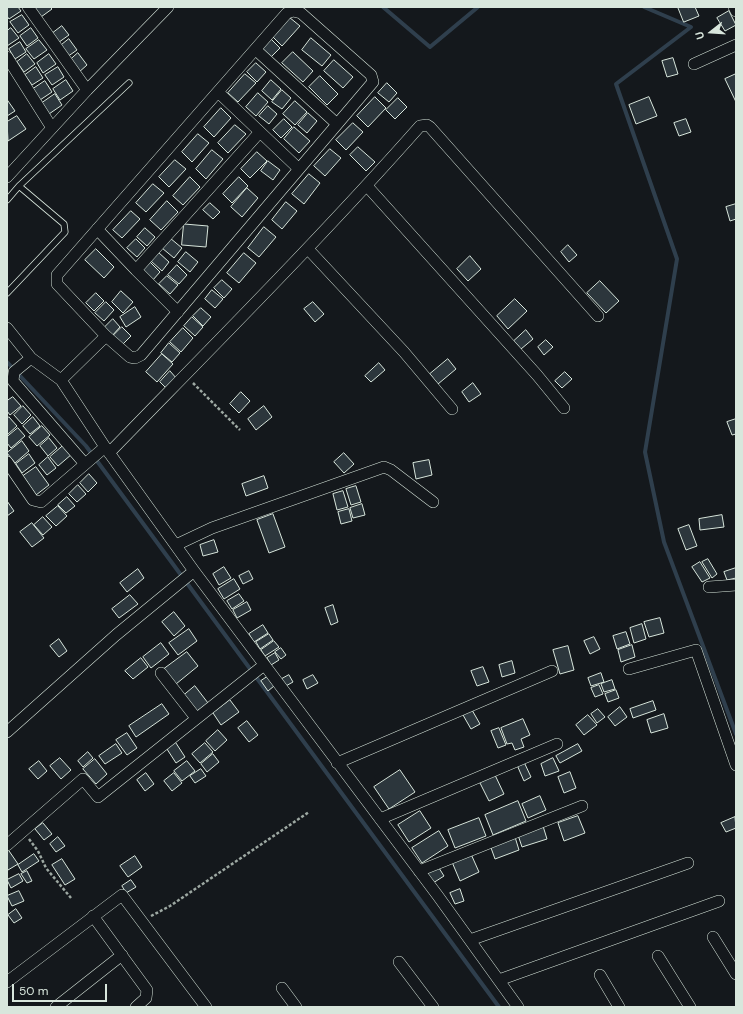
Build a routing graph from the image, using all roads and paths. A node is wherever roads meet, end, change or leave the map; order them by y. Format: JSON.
{"nodes":[{"id":1,"x":28,"y":7,"type":"edge"},
{"id":2,"x":168,"y":7,"type":"edge"},
{"id":3,"x":734,"y":7,"type":"edge"},
{"id":4,"x":736,"y":11,"type":"edge"},
{"id":5,"x":736,"y":44,"type":"edge"},
{"id":6,"x":256,"y":50,"type":"junction"},
{"id":7,"x":7,"y":58,"type":"edge"},
{"id":8,"x":694,"y":64,"type":"dead end"},
{"id":9,"x":129,"y":83,"type":"dead end"},
{"id":10,"x":87,"y":90,"type":"junction"},
{"id":11,"x":218,"y":92,"type":"junction"},
{"id":12,"x":337,"y":124,"type":"junction"},
{"id":13,"x":52,"y":128,"type":"junction"},
{"id":14,"x":259,"y":133,"type":"junction"},
{"id":15,"x":299,"y":169,"type":"junction"},
{"id":16,"x":7,"y":177,"type":"edge"},
{"id":17,"x":19,"y":186,"type":"junction"},
{"id":18,"x":367,"y":186,"type":"junction"},
{"id":19,"x":7,"y":200,"type":"edge"},
{"id":20,"x":97,"y":229,"type":"junction"},
{"id":21,"x":308,"y":249,"type":"junction"},
{"id":22,"x":136,"y":270,"type":"junction"},
{"id":23,"x":7,"y":293,"type":"edge"},
{"id":24,"x":178,"y":312,"type":"junction"},
{"id":25,"x":598,"y":316,"type":"dead end"},
{"id":26,"x":7,"y":328,"type":"edge"},
{"id":27,"x":106,"y":336,"type":"junction"},
{"id":28,"x":28,"y":361,"type":"junction"},
{"id":29,"x":185,"y":375,"type":"junction"},
{"id":30,"x":61,"y":380,"type":"junction"},
{"id":31,"x":564,"y":408,"type":"dead end"},
{"id":32,"x":452,"y":409,"type":"dead end"},
{"id":33,"x":240,"y":430,"type":"dead end"},
{"id":34,"x":104,"y":451,"type":"junction"},
{"id":35,"x":7,"y":462,"type":"edge"},
{"id":36,"x":87,"y":462,"type":"junction"},
{"id":37,"x":433,"y":502,"type":"dead end"},
{"id":38,"x":176,"y":545,"type":"junction"},
{"id":39,"x":191,"y":574,"type":"junction"},
{"id":40,"x":736,"y":585,"type":"edge"},
{"id":41,"x":709,"y":587,"type":"dead end"},
{"id":42,"x":259,"y":668,"type":"junction"},
{"id":43,"x":629,"y":668,"type":"dead end"},
{"id":44,"x":552,"y":672,"type":"dead end"},
{"id":45,"x":161,"y":673,"type":"dead end"},
{"id":46,"x":196,"y":718,"type":"junction"},
{"id":47,"x":7,"y":732,"type":"edge"},
{"id":48,"x":557,"y":744,"type":"dead end"},
{"id":49,"x":336,"y":763,"type":"junction"},
{"id":50,"x":736,"y":765,"type":"edge"},
{"id":51,"x":582,"y":806,"type":"dead end"},
{"id":52,"x":309,"y":812,"type":"dead end"},
{"id":53,"x":380,"y":819,"type":"junction"},
{"id":54,"x":24,"y":831,"type":"junction"},
{"id":55,"x":8,"y":842,"type":"edge"},
{"id":56,"x":688,"y":863,"type":"dead end"},
{"id":57,"x":419,"y":872,"type":"junction"},
{"id":58,"x":71,"y":898,"type":"dead end"},
{"id":59,"x":720,"y":901,"type":"dead end"},
{"id":60,"x":93,"y":916,"type":"junction"},
{"id":61,"x":142,"y":921,"type":"junction"},
{"id":62,"x":713,"y":937,"type":"dead end"},
{"id":63,"x":470,"y":940,"type":"junction"},
{"id":64,"x":122,"y":955,"type":"junction"},
{"id":65,"x":658,"y":956,"type":"dead end"},
{"id":66,"x":399,"y":962,"type":"dead end"},
{"id":67,"x":736,"y":974,"type":"edge"},
{"id":68,"x":600,"y":975,"type":"dead end"},
{"id":69,"x":499,"y":980,"type":"junction"},
{"id":70,"x":7,"y":982,"type":"edge"},
{"id":71,"x":282,"y":988,"type":"dead end"},
{"id":72,"x":512,"y":1005,"type":"edge"},
{"id":73,"x":56,"y":1007,"type":"edge"},
{"id":74,"x":136,"y":1007,"type":"edge"},
{"id":75,"x":206,"y":1007,"type":"edge"},
{"id":76,"x":296,"y":1007,"type":"edge"},
{"id":77,"x":433,"y":1007,"type":"edge"},
{"id":78,"x":619,"y":1007,"type":"edge"},
{"id":79,"x":690,"y":1007,"type":"edge"}],
"edges":[{"from":1,"to":10,"type":"street"},
{"from":2,"to":10,"type":"street"},
{"from":3,"to":4,"type":"street"},
{"from":5,"to":8,"type":"street"},
{"from":6,"to":11,"type":"street"},
{"from":6,"to":12,"type":"street"},
{"from":6,"to":12,"type":"street"},
{"from":7,"to":13,"type":"street"},
{"from":9,"to":17,"type":"lane"},
{"from":10,"to":13,"type":"street"},
{"from":11,"to":14,"type":"street"},
{"from":11,"to":20,"type":"street"},
{"from":12,"to":15,"type":"street"},
{"from":13,"to":16,"type":"street"},
{"from":14,"to":15,"type":"street"},
{"from":14,"to":22,"type":"street"},
{"from":15,"to":24,"type":"street"},
{"from":17,"to":19,"type":"lane"},
{"from":17,"to":23,"type":"lane"},
{"from":18,"to":21,"type":"street"},
{"from":18,"to":25,"type":"street"},
{"from":18,"to":31,"type":"street"},
{"from":20,"to":22,"type":"street"},
{"from":20,"to":27,"type":"street"},
{"from":21,"to":29,"type":"street"},
{"from":21,"to":32,"type":"street"},
{"from":22,"to":24,"type":"street"},
{"from":24,"to":27,"type":"street"},
{"from":26,"to":28,"type":"street"},
{"from":27,"to":30,"type":"street"},
{"from":28,"to":30,"type":"street"},
{"from":28,"to":36,"type":"street"},
{"from":29,"to":33,"type":"path"},
{"from":29,"to":34,"type":"street"},
{"from":30,"to":34,"type":"street"},
{"from":34,"to":36,"type":"street"},
{"from":34,"to":38,"type":"street"},
{"from":35,"to":36,"type":"street"},
{"from":37,"to":38,"type":"street"},
{"from":38,"to":39,"type":"street"},
{"from":39,"to":42,"type":"street"},
{"from":39,"to":47,"type":"street"},
{"from":40,"to":41,"type":"street"},
{"from":42,"to":46,"type":"street"},
{"from":42,"to":49,"type":"street"},
{"from":43,"to":50,"type":"street"},
{"from":44,"to":49,"type":"street"},
{"from":45,"to":46,"type":"street"},
{"from":46,"to":54,"type":"street"},
{"from":48,"to":53,"type":"street"},
{"from":49,"to":53,"type":"street"},
{"from":51,"to":57,"type":"street"},
{"from":52,"to":61,"type":"path"},
{"from":53,"to":57,"type":"street"},
{"from":54,"to":55,"type":"street"},
{"from":54,"to":58,"type":"path"},
{"from":56,"to":63,"type":"street"},
{"from":57,"to":63,"type":"street"},
{"from":59,"to":69,"type":"street"},
{"from":60,"to":61,"type":"street"},
{"from":60,"to":64,"type":"street"},
{"from":60,"to":70,"type":"street"},
{"from":61,"to":75,"type":"street"},
{"from":62,"to":67,"type":"street"},
{"from":63,"to":69,"type":"street"},
{"from":64,"to":73,"type":"street"},
{"from":64,"to":74,"type":"street"},
{"from":65,"to":79,"type":"street"},
{"from":66,"to":77,"type":"street"},
{"from":68,"to":78,"type":"street"},
{"from":69,"to":72,"type":"street"},
{"from":71,"to":76,"type":"street"}]}
